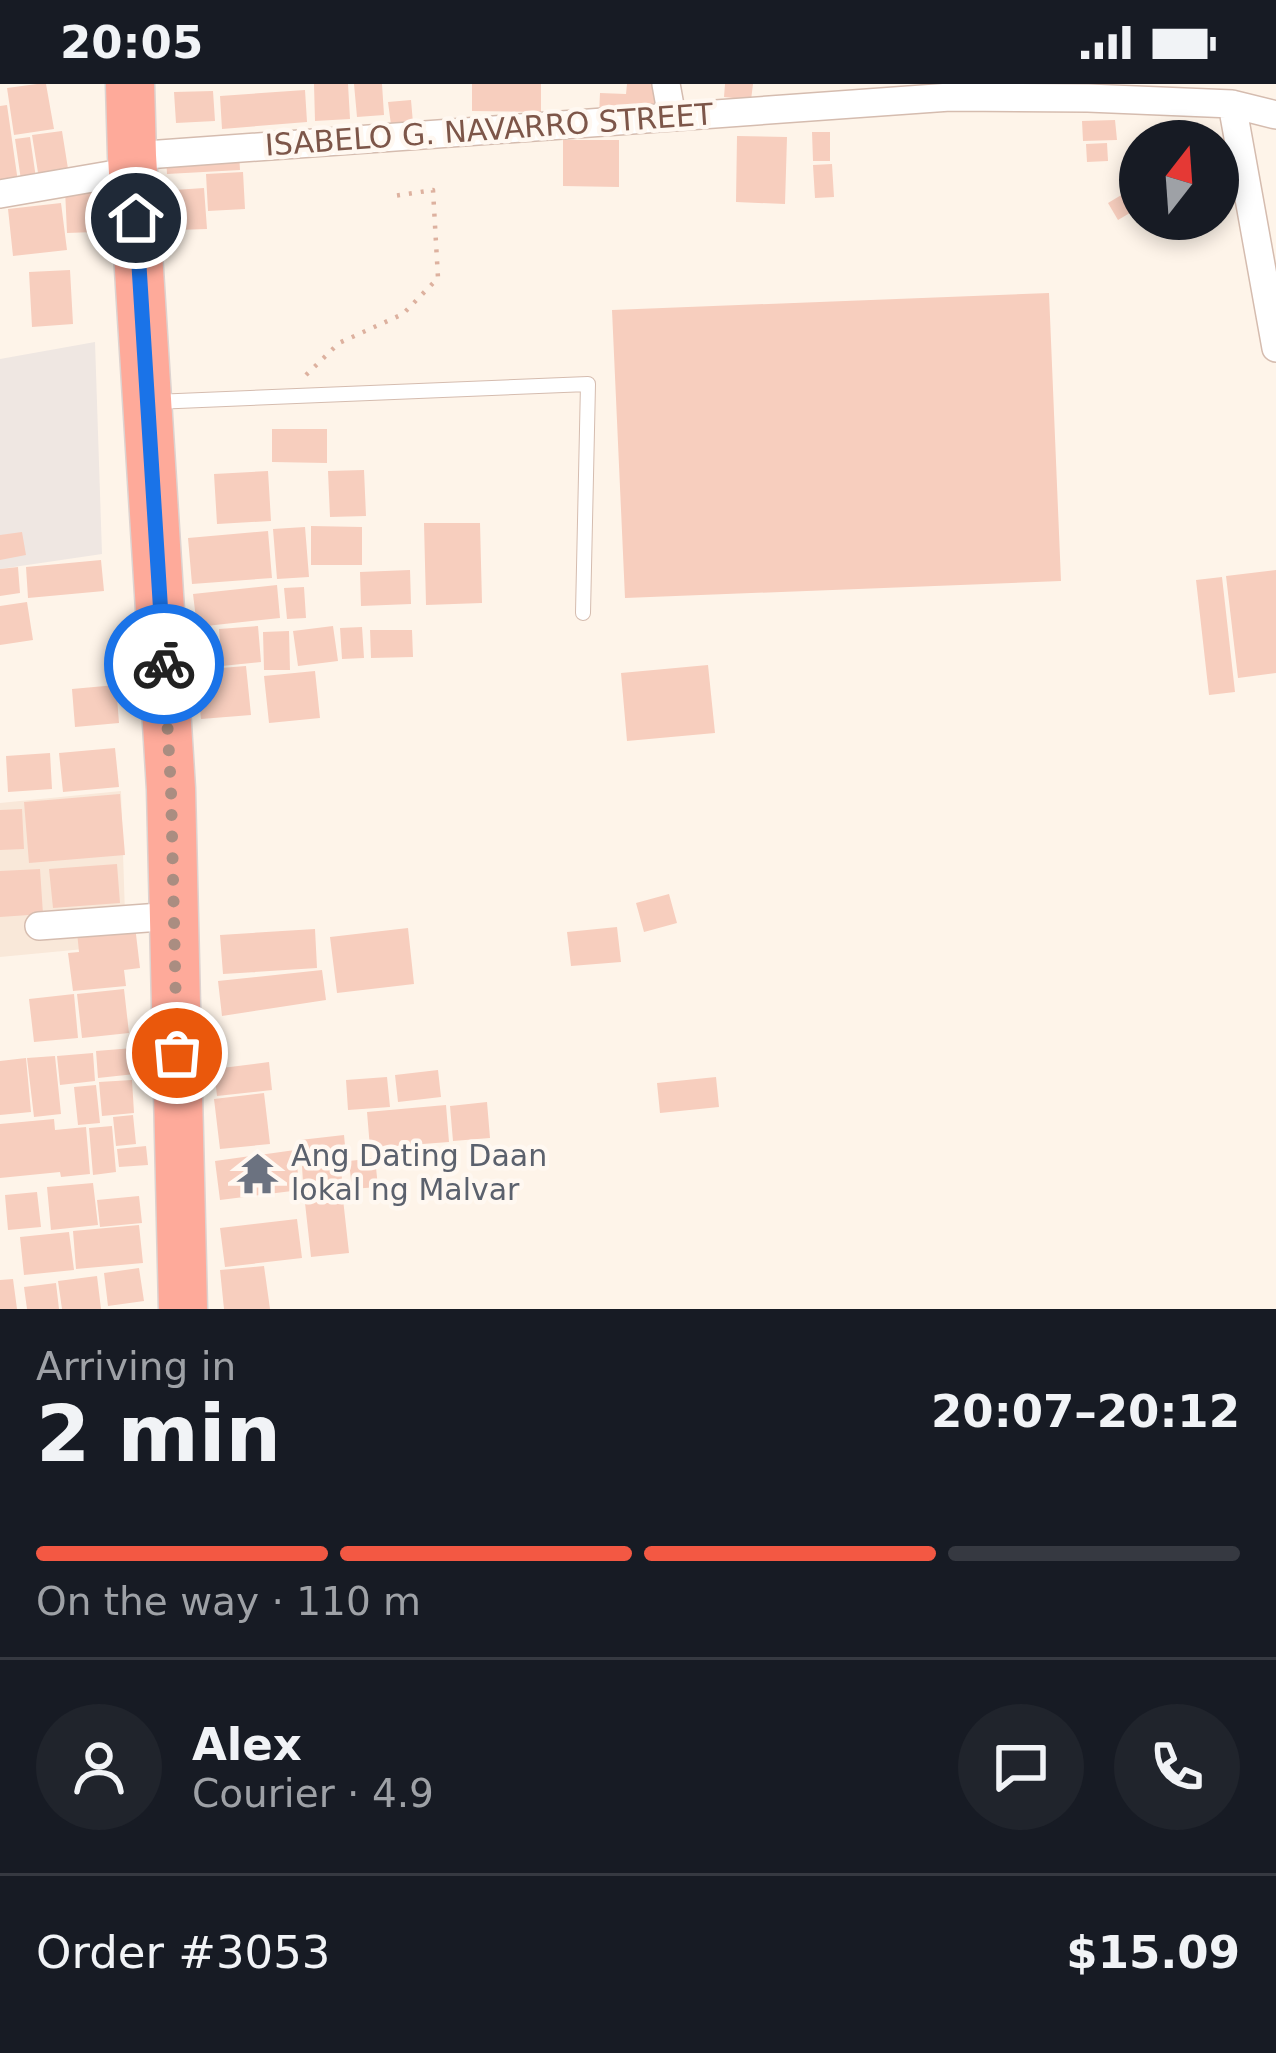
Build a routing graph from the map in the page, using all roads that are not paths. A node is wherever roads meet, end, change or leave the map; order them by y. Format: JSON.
{"nodes":[{"id":1,"x":130,"y":84,"type":"edge"},
{"id":2,"x":666,"y":84,"type":"edge"},
{"id":3,"x":1128,"y":92,"type":"edge"},
{"id":4,"x":864,"y":93,"type":"edge"},
{"id":5,"x":1232,"y":104,"type":"junction"},
{"id":6,"x":1276,"y":115,"type":"edge"},
{"id":7,"x":672,"y":117,"type":"junction"},
{"id":8,"x":132,"y":164,"type":"junction"},
{"id":9,"x":0,"y":194,"type":"edge"},
{"id":10,"x":1276,"y":348,"type":"edge"},
{"id":11,"x":148,"y":402,"type":"junction"},
{"id":12,"x":583,"y":613,"type":"dead end"},
{"id":13,"x":174,"y":916,"type":"junction"},
{"id":14,"x":39,"y":926,"type":"dead end"},
{"id":15,"x":183,"y":1309,"type":"edge"}],
"edges":[{"from":1,"to":8,"type":"highway"},
{"from":2,"to":7,"type":"street"},
{"from":3,"to":4,"type":"street","name":"ISABELO G. NAVARRO STREET"},
{"from":3,"to":5,"type":"street","name":"ISABELO G. NAVARRO STREET"},
{"from":4,"to":7,"type":"street","name":"ISABELO G. NAVARRO STREET"},
{"from":5,"to":6,"type":"street","name":"ISABELO G. NAVARRO STREET"},
{"from":5,"to":10,"type":"street"},
{"from":7,"to":8,"type":"street","name":"ISABELO G. NAVARRO STREET"},
{"from":8,"to":9,"type":"street","name":"ISABELO G. NAVARRO STREET"},
{"from":8,"to":11,"type":"highway"},
{"from":11,"to":12,"type":"lane"},
{"from":11,"to":13,"type":"highway"},
{"from":13,"to":14,"type":"street"},
{"from":13,"to":15,"type":"highway"}]}
